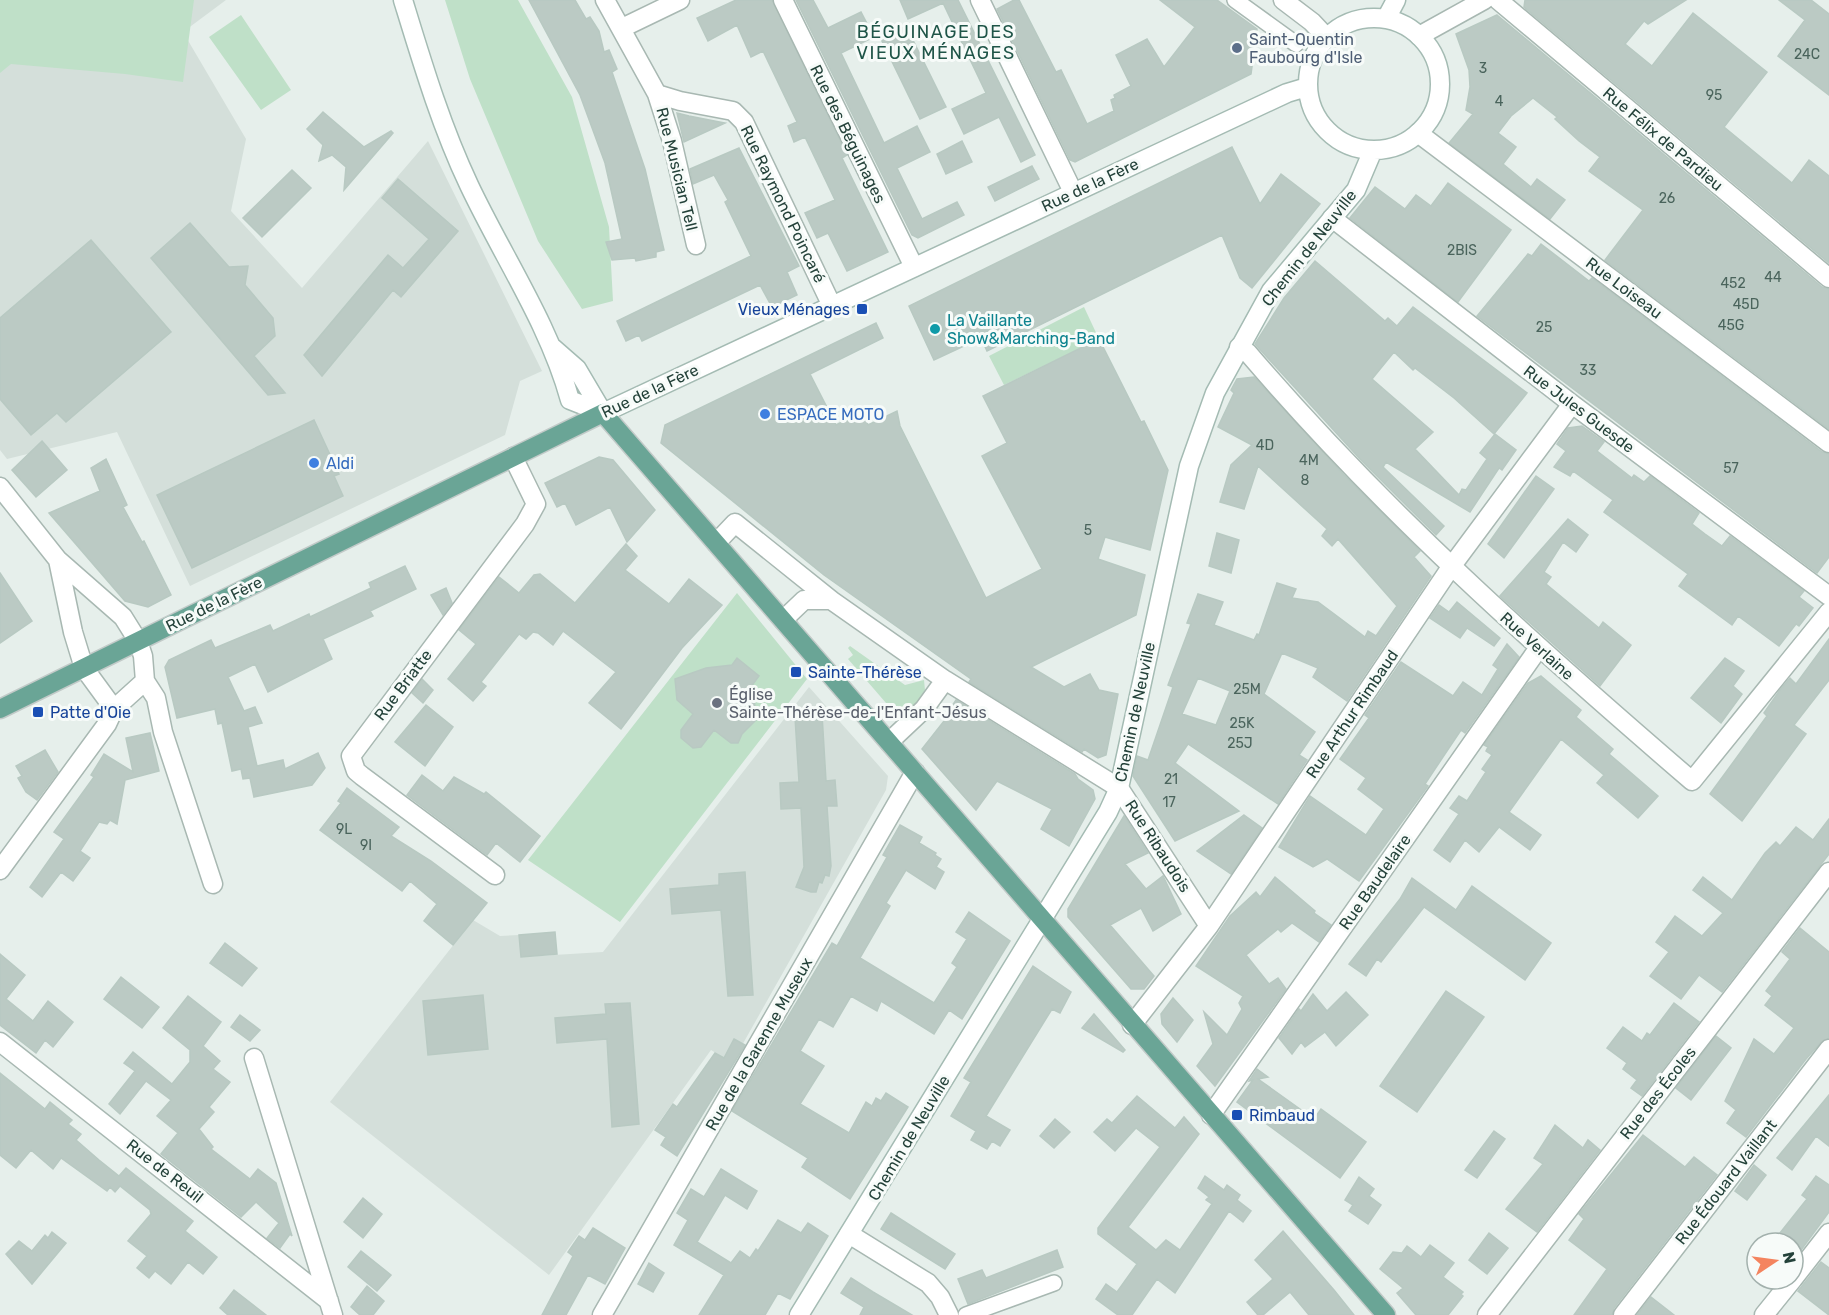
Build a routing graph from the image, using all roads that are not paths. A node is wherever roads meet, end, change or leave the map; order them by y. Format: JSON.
{"nodes":[{"id":1,"x":403,"y":0,"type":"edge"},
{"id":2,"x":605,"y":0,"type":"edge"},
{"id":3,"x":680,"y":0,"type":"edge"},
{"id":4,"x":783,"y":0,"type":"edge"},
{"id":5,"x":980,"y":0,"type":"edge"},
{"id":6,"x":1235,"y":0,"type":"edge"},
{"id":7,"x":1283,"y":0,"type":"edge"},
{"id":8,"x":1396,"y":0,"type":"edge"},
{"id":9,"x":1484,"y":0,"type":"edge"},
{"id":10,"x":1498,"y":0,"type":"edge"},
{"id":11,"x":1387,"y":17,"type":"junction"},
{"id":12,"x":622,"y":28,"type":"junction"},
{"id":13,"x":1419,"y":36,"type":"junction"},
{"id":14,"x":1326,"y":37,"type":"junction"},
{"id":15,"x":1296,"y":44,"type":"dead end"},
{"id":16,"x":1307,"y":87,"type":"junction"},
{"id":17,"x":657,"y":94,"type":"junction"},
{"id":18,"x":1418,"y":133,"type":"junction"},
{"id":19,"x":1373,"y":150,"type":"junction"},
{"id":20,"x":1073,"y":192,"type":"junction"},
{"id":21,"x":1332,"y":218,"type":"junction"},
{"id":22,"x":696,"y":244,"type":"dead end"},
{"id":23,"x":914,"y":267,"type":"junction"},
{"id":24,"x":1829,"y":278,"type":"edge"},
{"id":25,"x":832,"y":306,"type":"junction"},
{"id":26,"x":1239,"y":347,"type":"junction"},
{"id":27,"x":1572,"y":404,"type":"junction"},
{"id":28,"x":603,"y":413,"type":"junction"},
{"id":29,"x":1829,"y":443,"type":"edge"},
{"id":30,"x":513,"y":457,"type":"junction"},
{"id":31,"x":0,"y":487,"type":"edge"},
{"id":32,"x":716,"y":543,"type":"junction"},
{"id":33,"x":58,"y":560,"type":"junction"},
{"id":34,"x":1451,"y":567,"type":"junction"},
{"id":35,"x":1829,"y":596,"type":"edge"},
{"id":36,"x":831,"y":600,"type":"junction"},
{"id":37,"x":1829,"y":612,"type":"edge"},
{"id":38,"x":783,"y":620,"type":"junction"},
{"id":39,"x":138,"y":641,"type":"junction"},
{"id":40,"x":1538,"y":649,"type":"junction"},
{"id":41,"x":84,"y":668,"type":"junction"},
{"id":42,"x":945,"y":680,"type":"junction"},
{"id":43,"x":145,"y":681,"type":"junction"},
{"id":44,"x":114,"y":708,"type":"junction"},
{"id":45,"x":0,"y":709,"type":"edge"},
{"id":46,"x":889,"y":742,"type":"junction"},
{"id":47,"x":915,"y":772,"type":"junction"},
{"id":48,"x":1119,"y":788,"type":"junction"},
{"id":49,"x":0,"y":870,"type":"edge"},
{"id":50,"x":1829,"y":872,"type":"edge"},
{"id":51,"x":495,"y":875,"type":"dead end"},
{"id":52,"x":213,"y":884,"type":"dead end"},
{"id":53,"x":1042,"y":919,"type":"junction"},
{"id":54,"x":1209,"y":926,"type":"junction"},
{"id":55,"x":1132,"y":1025,"type":"junction"},
{"id":56,"x":0,"y":1041,"type":"edge"},
{"id":57,"x":1829,"y":1049,"type":"edge"},
{"id":58,"x":254,"y":1058,"type":"dead end"},
{"id":59,"x":1211,"y":1115,"type":"junction"},
{"id":60,"x":1829,"y":1233,"type":"edge"},
{"id":61,"x":849,"y":1234,"type":"junction"},
{"id":62,"x":1805,"y":1264,"type":"edge"},
{"id":63,"x":1054,"y":1283,"type":"dead end"},
{"id":64,"x":1783,"y":1291,"type":"edge"},
{"id":65,"x":331,"y":1308,"type":"edge"},
{"id":66,"x":602,"y":1315,"type":"edge"},
{"id":67,"x":799,"y":1315,"type":"edge"},
{"id":68,"x":949,"y":1315,"type":"edge"},
{"id":69,"x":966,"y":1315,"type":"edge"},
{"id":70,"x":1386,"y":1315,"type":"edge"},
{"id":71,"x":1487,"y":1315,"type":"edge"},
{"id":72,"x":1623,"y":1315,"type":"edge"},
{"id":73,"x":1764,"y":1315,"type":"edge"}],
"edges":[{"from":1,"to":28,"type":"street"},
{"from":2,"to":12,"type":"street","name":"Rue Musician Tell"},
{"from":3,"to":12,"type":"street"},
{"from":4,"to":23,"type":"street","name":"Rue des Béguinages"},
{"from":5,"to":20,"type":"street"},
{"from":6,"to":15,"type":"street"},
{"from":7,"to":14,"type":"street"},
{"from":8,"to":11,"type":"street"},
{"from":9,"to":13,"type":"street"},
{"from":10,"to":24,"type":"street","name":"Rue Félix de Pardieu"},
{"from":11,"to":13,"type":"street"},
{"from":11,"to":14,"type":"street"},
{"from":12,"to":17,"type":"street","name":"Rue Musician Tell"},
{"from":13,"to":18,"type":"street"},
{"from":14,"to":16,"type":"street"},
{"from":16,"to":19,"type":"street"},
{"from":16,"to":20,"type":"street","name":"Rue de la Fère"},
{"from":17,"to":22,"type":"street","name":"Rue Musician Tell"},
{"from":17,"to":25,"type":"street","name":"Rue Raymond Poincaré"},
{"from":18,"to":19,"type":"street"},
{"from":18,"to":29,"type":"street","name":"Rue Loiseau"},
{"from":19,"to":21,"type":"street","name":"Chemin de Neuville"},
{"from":20,"to":23,"type":"street","name":"Rue de la Fère"},
{"from":21,"to":26,"type":"street","name":"Chemin de Neuville"},
{"from":21,"to":27,"type":"street","name":"Rue Jules Guesde"},
{"from":23,"to":25,"type":"street","name":"Rue de la Fère"},
{"from":25,"to":28,"type":"street","name":"Rue de la Fère"},
{"from":26,"to":34,"type":"street","name":"Rue Verlaine"},
{"from":26,"to":48,"type":"street","name":"Chemin de Neuville"},
{"from":27,"to":34,"type":"street","name":"Rue Arthur Rimbaud"},
{"from":27,"to":35,"type":"street","name":"Rue Jules Guesde"},
{"from":28,"to":30,"type":"main road","name":"Rue de la Fère"},
{"from":28,"to":32,"type":"main road"},
{"from":30,"to":39,"type":"main road","name":"Rue de la Fère"},
{"from":30,"to":51,"type":"street","name":"Rue Briatte"},
{"from":31,"to":33,"type":"street"},
{"from":32,"to":36,"type":"street","name":"Rue Ribaudois"},
{"from":32,"to":38,"type":"main road"},
{"from":33,"to":39,"type":"street"},
{"from":33,"to":41,"type":"street"},
{"from":34,"to":40,"type":"street","name":"Rue Verlaine"},
{"from":34,"to":54,"type":"street","name":"Rue Arthur Rimbaud"},
{"from":36,"to":38,"type":"street"},
{"from":36,"to":42,"type":"street","name":"Rue Ribaudois"},
{"from":37,"to":40,"type":"street","name":"Rue Verlaine"},
{"from":38,"to":46,"type":"main road"},
{"from":39,"to":41,"type":"main road","name":"Rue de la Fère"},
{"from":39,"to":43,"type":"street"},
{"from":40,"to":59,"type":"street","name":"Rue Baudelaire"},
{"from":41,"to":44,"type":"street"},
{"from":41,"to":45,"type":"main road","name":"Rue de la Fère"},
{"from":42,"to":46,"type":"street"},
{"from":42,"to":48,"type":"street","name":"Rue Ribaudois"},
{"from":43,"to":44,"type":"street"},
{"from":43,"to":52,"type":"street"},
{"from":44,"to":49,"type":"street"},
{"from":46,"to":47,"type":"main road"},
{"from":47,"to":53,"type":"main road"},
{"from":47,"to":66,"type":"street","name":"Rue de la Garenne Museux"},
{"from":48,"to":53,"type":"street","name":"Chemin de Neuville"},
{"from":48,"to":54,"type":"street","name":"Rue Ribaudois"},
{"from":50,"to":71,"type":"street","name":"Rue des Écoles"},
{"from":53,"to":55,"type":"main road"},
{"from":53,"to":61,"type":"street","name":"Chemin de Neuville"},
{"from":54,"to":55,"type":"street","name":"Rue Arthur Rimbaud"},
{"from":55,"to":59,"type":"main road"},
{"from":56,"to":65,"type":"street","name":"Rue de Reuil"},
{"from":57,"to":72,"type":"street","name":"Rue Édouard Vaillant"},
{"from":58,"to":65,"type":"street"},
{"from":59,"to":70,"type":"main road"},
{"from":60,"to":62,"type":"street"},
{"from":61,"to":67,"type":"street","name":"Chemin de Neuville"},
{"from":61,"to":68,"type":"street"},
{"from":63,"to":69,"type":"street"},
{"from":64,"to":73,"type":"street"}]}
